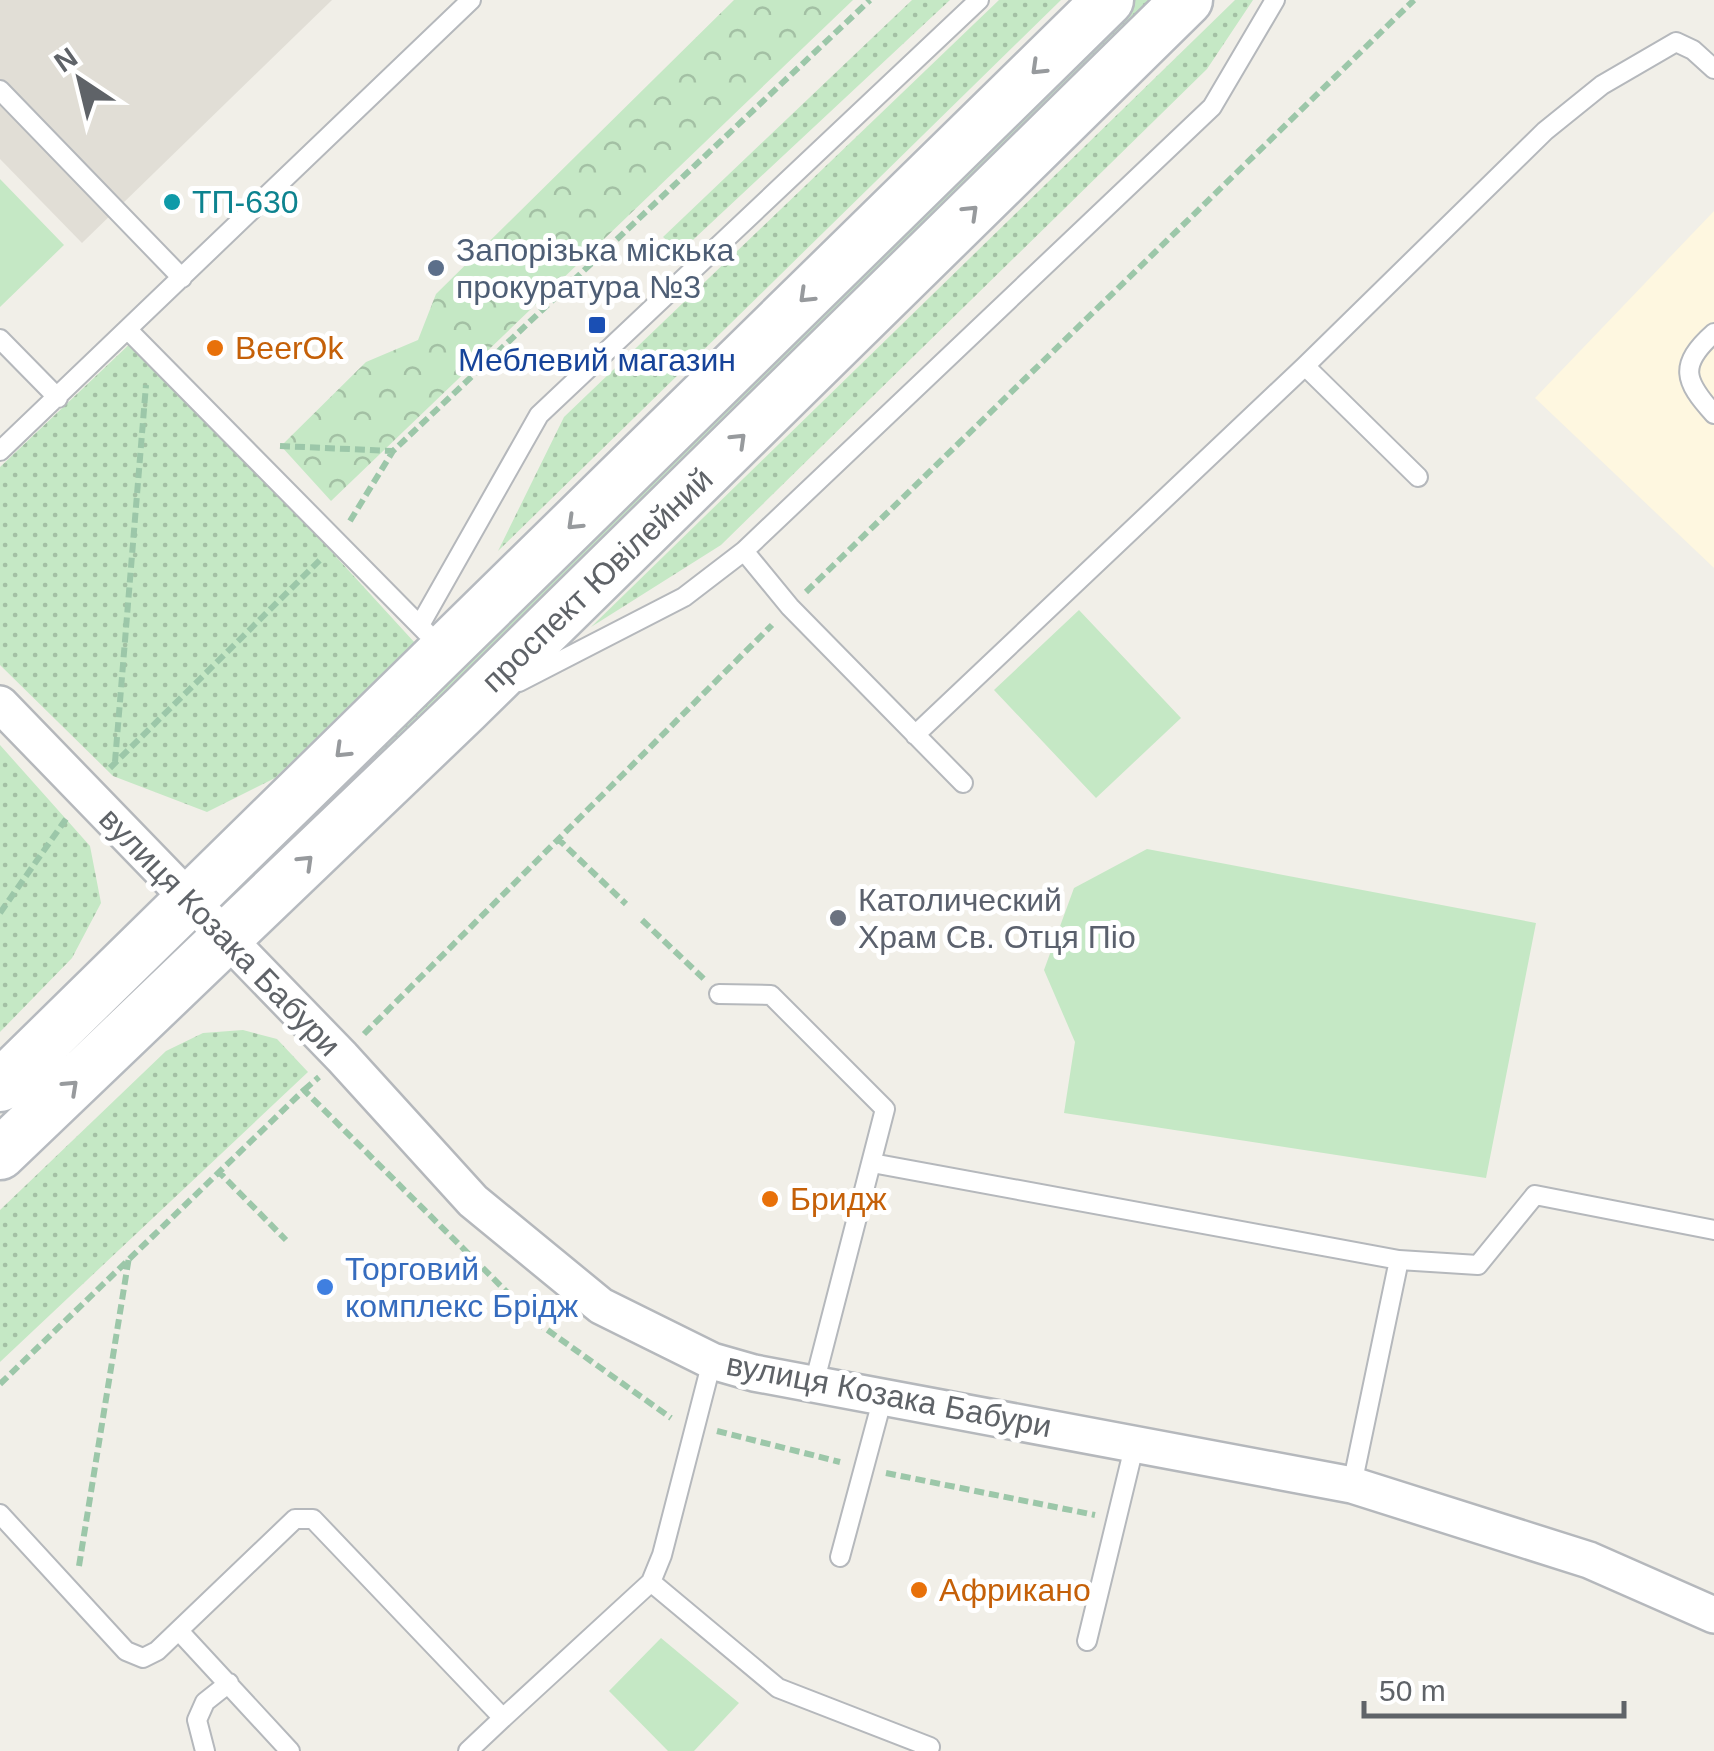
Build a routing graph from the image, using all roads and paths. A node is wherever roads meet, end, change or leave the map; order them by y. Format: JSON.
{"nodes":[{"id":1,"x":470,"y":0,"type":"edge"},
{"id":2,"x":870,"y":0,"type":"edge"},
{"id":3,"x":979,"y":0,"type":"edge"},
{"id":4,"x":1108,"y":0,"type":"edge"},
{"id":5,"x":1187,"y":0,"type":"edge"},
{"id":6,"x":1275,"y":0,"type":"edge"},
{"id":7,"x":1414,"y":0,"type":"edge"},
{"id":8,"x":1714,"y":69,"type":"edge"},
{"id":9,"x":0,"y":90,"type":"edge"},
{"id":10,"x":182,"y":278,"type":"junction"},
{"id":11,"x":128,"y":330,"type":"junction"},
{"id":12,"x":1714,"y":333,"type":"edge"},
{"id":13,"x":0,"y":339,"type":"edge"},
{"id":14,"x":149,"y":351,"type":"junction"},
{"id":15,"x":1305,"y":366,"type":"junction"},
{"id":16,"x":58,"y":398,"type":"junction"},
{"id":17,"x":1714,"y":414,"type":"edge"},
{"id":18,"x":242,"y":445,"type":"junction"},
{"id":19,"x":0,"y":451,"type":"edge"},
{"id":20,"x":394,"y":451,"type":"junction"},
{"id":21,"x":1418,"y":477,"type":"dead end"},
{"id":22,"x":337,"y":541,"type":"junction"},
{"id":23,"x":744,"y":551,"type":"junction"},
{"id":24,"x":790,"y":607,"type":"junction"},
{"id":25,"x":432,"y":638,"type":"junction"},
{"id":26,"x":0,"y":704,"type":"edge"},
{"id":27,"x":465,"y":709,"type":"junction"},
{"id":28,"x":914,"y":734,"type":"junction"},
{"id":29,"x":962,"y":783,"type":"dead end"},
{"id":30,"x":66,"y":818,"type":"dead end"},
{"id":31,"x":558,"y":838,"type":"junction"},
{"id":32,"x":190,"y":901,"type":"junction"},
{"id":33,"x":626,"y":904,"type":"dead end"},
{"id":34,"x":0,"y":913,"type":"edge"},
{"id":35,"x":642,"y":920,"type":"dead end"},
{"id":36,"x":228,"y":938,"type":"junction"},
{"id":37,"x":719,"y":994,"type":"joint"},
{"id":38,"x":342,"y":1058,"type":"junction"},
{"id":39,"x":0,"y":1086,"type":"edge"},
{"id":40,"x":304,"y":1090,"type":"junction"},
{"id":41,"x":0,"y":1154,"type":"edge"},
{"id":42,"x":872,"y":1163,"type":"junction"},
{"id":43,"x":217,"y":1170,"type":"junction"},
{"id":44,"x":1714,"y":1230,"type":"edge"},
{"id":45,"x":286,"y":1240,"type":"dead end"},
{"id":46,"x":129,"y":1256,"type":"junction"},
{"id":47,"x":1399,"y":1260,"type":"junction"},
{"id":48,"x":712,"y":1361,"type":"junction"},
{"id":49,"x":0,"y":1384,"type":"edge"},
{"id":50,"x":814,"y":1384,"type":"junction"},
{"id":51,"x":883,"y":1397,"type":"junction"},
{"id":52,"x":696,"y":1426,"type":"junction"},
{"id":53,"x":1135,"y":1443,"type":"junction"},
{"id":54,"x":864,"y":1468,"type":"junction"},
{"id":55,"x":1352,"y":1485,"type":"junction"},
{"id":56,"x":0,"y":1514,"type":"edge"},
{"id":57,"x":1116,"y":1519,"type":"junction"},
{"id":58,"x":840,"y":1557,"type":"dead end"},
{"id":59,"x":650,"y":1582,"type":"junction"},
{"id":60,"x":75,"y":1592,"type":"junction"},
{"id":61,"x":1714,"y":1615,"type":"edge"},
{"id":62,"x":179,"y":1630,"type":"junction"},
{"id":63,"x":1087,"y":1641,"type":"dead end"},
{"id":64,"x":230,"y":1683,"type":"junction"},
{"id":65,"x":504,"y":1718,"type":"junction"},
{"id":66,"x":930,"y":1748,"type":"dead end"},
{"id":67,"x":205,"y":1751,"type":"edge"},
{"id":68,"x":290,"y":1751,"type":"edge"},
{"id":69,"x":468,"y":1751,"type":"edge"}],
"edges":[{"from":1,"to":10,"type":"lane"},
{"from":2,"to":20,"type":"path"},
{"from":3,"to":25,"type":"lane"},
{"from":4,"to":25,"type":"street","name":"проспект Ювілейний","one_way":true},
{"from":27,"to":5,"type":"street","name":"проспект Ювілейний","one_way":true},
{"from":6,"to":23,"type":"lane"},
{"from":7,"to":24,"type":"path"},
{"from":8,"to":15,"type":"lane"},
{"from":9,"to":10,"type":"lane"},
{"from":10,"to":11,"type":"lane"},
{"from":11,"to":14,"type":"lane"},
{"from":11,"to":16,"type":"lane"},
{"from":12,"to":17,"type":"lane"},
{"from":13,"to":16,"type":"lane"},
{"from":14,"to":18,"type":"lane"},
{"from":14,"to":22,"type":"path"},
{"from":15,"to":21,"type":"lane"},
{"from":15,"to":28,"type":"lane"},
{"from":16,"to":19,"type":"lane"},
{"from":18,"to":20,"type":"path"},
{"from":18,"to":22,"type":"lane"},
{"from":20,"to":22,"type":"path"},
{"from":22,"to":25,"type":"lane"},
{"from":23,"to":24,"type":"lane"},
{"from":23,"to":27,"type":"lane"},
{"from":24,"to":28,"type":"lane"},
{"from":24,"to":31,"type":"path"},
{"from":25,"to":32,"type":"street","name":"проспект Ювілейний","one_way":true},
{"from":26,"to":32,"type":"street","name":"вулиця Козака Бабури"},
{"from":36,"to":27,"type":"street","name":"проспект Ювілейний","one_way":true},
{"from":28,"to":29,"type":"lane"},
{"from":30,"to":34,"type":"path"},
{"from":31,"to":33,"type":"path"},
{"from":31,"to":38,"type":"path"},
{"from":32,"to":36,"type":"street","name":"вулиця Козака Бабури"},
{"from":32,"to":39,"type":"street","name":"проспект Ювілейний"},
{"from":35,"to":37,"type":"path"},
{"from":36,"to":38,"type":"street","name":"вулиця Козака Бабури"},
{"from":41,"to":36,"type":"street","name":"проспект Ювілейний","one_way":true},
{"from":37,"to":42,"type":"lane"},
{"from":38,"to":40,"type":"path"},
{"from":38,"to":48,"type":"street","name":"вулиця Козака Бабури"},
{"from":40,"to":43,"type":"path"},
{"from":40,"to":52,"type":"path"},
{"from":42,"to":47,"type":"lane"},
{"from":42,"to":50,"type":"lane"},
{"from":43,"to":45,"type":"path"},
{"from":43,"to":46,"type":"path"},
{"from":44,"to":47,"type":"lane"},
{"from":46,"to":49,"type":"path"},
{"from":46,"to":60,"type":"path"},
{"from":47,"to":55,"type":"lane"},
{"from":48,"to":50,"type":"street","name":"вулиця Козака Бабури"},
{"from":48,"to":52,"type":"lane"},
{"from":50,"to":51,"type":"street","name":"вулиця Козака Бабури"},
{"from":51,"to":53,"type":"street","name":"вулиця Козака Бабури"},
{"from":51,"to":54,"type":"lane"},
{"from":52,"to":54,"type":"path"},
{"from":52,"to":59,"type":"lane"},
{"from":53,"to":55,"type":"street","name":"вулиця Козака Бабури"},
{"from":53,"to":57,"type":"lane"},
{"from":54,"to":57,"type":"path"},
{"from":54,"to":58,"type":"lane"},
{"from":55,"to":61,"type":"street","name":"вулиця Козака Бабури"},
{"from":56,"to":60,"type":"lane"},
{"from":57,"to":63,"type":"lane"},
{"from":59,"to":65,"type":"lane"},
{"from":59,"to":66,"type":"lane"},
{"from":60,"to":62,"type":"lane"},
{"from":62,"to":64,"type":"lane"},
{"from":62,"to":65,"type":"lane"},
{"from":64,"to":67,"type":"lane"},
{"from":64,"to":68,"type":"lane"},
{"from":65,"to":69,"type":"lane"}]}
